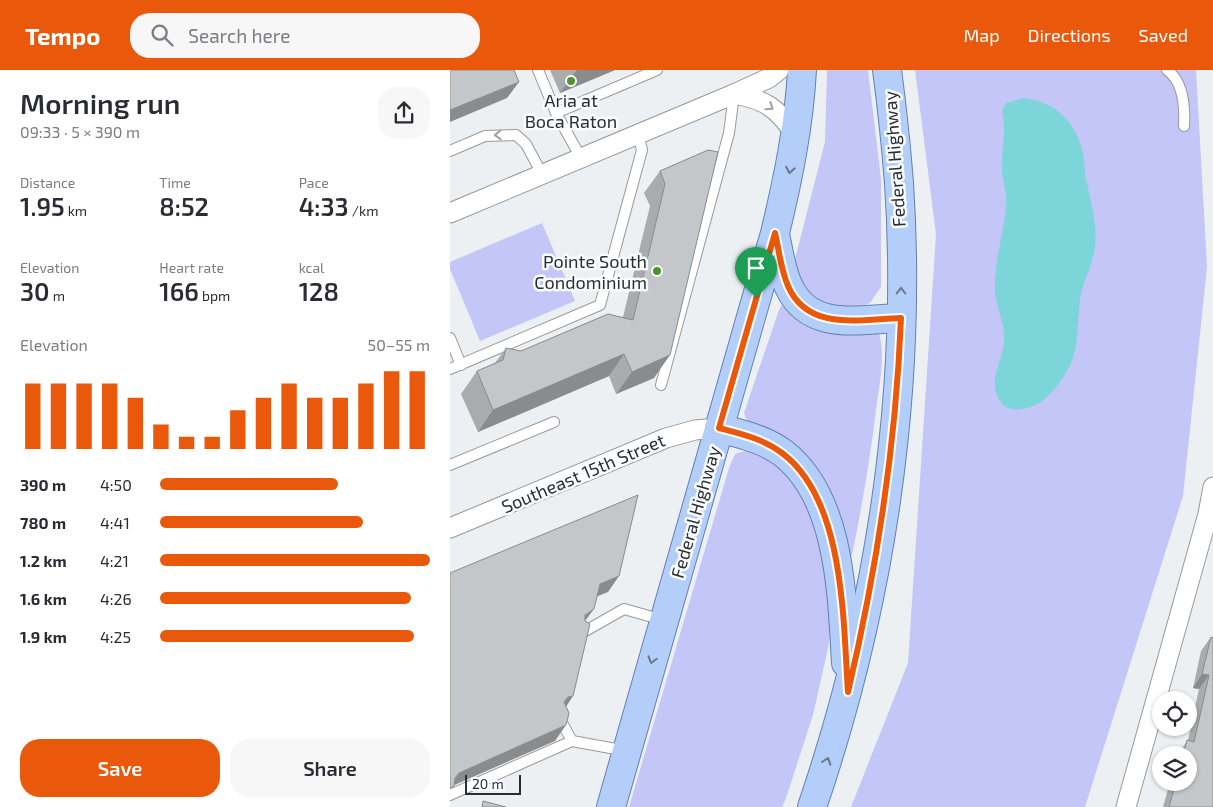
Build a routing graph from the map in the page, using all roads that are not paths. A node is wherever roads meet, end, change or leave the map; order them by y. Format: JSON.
{"nodes":[{"id":1,"x":538,"y":70,"type":"edge"},
{"id":2,"x":656,"y":70,"type":"edge"},
{"id":3,"x":779,"y":70,"type":"edge"},
{"id":4,"x":802,"y":70,"type":"edge"},
{"id":5,"x":887,"y":70,"type":"edge"},
{"id":6,"x":1167,"y":70,"type":"edge"},
{"id":7,"x":734,"y":94,"type":"junction"},
{"id":8,"x":556,"y":113,"type":"junction"},
{"id":9,"x":1184,"y":126,"type":"dead end"},
{"id":10,"x":638,"y":134,"type":"junction"},
{"id":11,"x":796,"y":136,"type":"junction"},
{"id":12,"x":450,"y":151,"type":"edge"},
{"id":13,"x":581,"y":158,"type":"junction"},
{"id":14,"x":542,"y":174,"type":"junction"},
{"id":15,"x":450,"y":213,"type":"edge"},
{"id":16,"x":775,"y":233,"type":"junction"},
{"id":17,"x":901,"y":318,"type":"junction"},
{"id":18,"x":450,"y":338,"type":"edge"},
{"id":19,"x":461,"y":364,"type":"junction"},
{"id":20,"x":450,"y":369,"type":"edge"},
{"id":21,"x":661,"y":385,"type":"dead end"},
{"id":22,"x":554,"y":422,"type":"dead end"},
{"id":23,"x":719,"y":428,"type":"junction"},
{"id":24,"x":450,"y":465,"type":"edge"},
{"id":25,"x":1213,"y":487,"type":"edge"},
{"id":26,"x":450,"y":528,"type":"edge"},
{"id":27,"x":664,"y":620,"type":"junction"},
{"id":28,"x":580,"y":634,"type":"edge"},
{"id":29,"x":848,"y":692,"type":"junction"},
{"id":30,"x":560,"y":718,"type":"edge"},
{"id":31,"x":572,"y":741,"type":"junction"},
{"id":32,"x":627,"y":750,"type":"junction"},
{"id":33,"x":450,"y":794,"type":"edge"},
{"id":34,"x":611,"y":807,"type":"edge"},
{"id":35,"x":812,"y":807,"type":"edge"},
{"id":36,"x":1126,"y":807,"type":"edge"}],
"edges":[{"from":1,"to":8,"type":"lane"},
{"from":2,"to":8,"type":"lane"},
{"from":3,"to":7,"type":"street"},
{"from":4,"to":11,"type":"main road","name":"Federal Highway"},
{"from":17,"to":5,"type":"main road","name":"Federal Highway","one_way":true},
{"from":6,"to":9,"type":"lane"},
{"from":7,"to":10,"type":"street"},
{"from":7,"to":11,"type":"street","one_way":true},
{"from":7,"to":21,"type":"lane"},
{"from":8,"to":13,"type":"lane"},
{"from":10,"to":13,"type":"street"},
{"from":10,"to":19,"type":"lane"},
{"from":11,"to":16,"type":"main road","name":"Federal Highway","one_way":true},
{"from":14,"to":12,"type":"lane","one_way":true},
{"from":13,"to":14,"type":"street"},
{"from":14,"to":15,"type":"street"},
{"from":16,"to":17,"type":"main road"},
{"from":16,"to":23,"type":"main road","name":"Federal Highway"},
{"from":17,"to":29,"type":"main road","name":"Federal Highway"},
{"from":18,"to":19,"type":"lane"},
{"from":19,"to":20,"type":"lane"},
{"from":22,"to":24,"type":"lane"},
{"from":23,"to":26,"type":"street","name":"Southeast 15th Street"},
{"from":23,"to":27,"type":"main road","name":"Federal Highway"},
{"from":23,"to":29,"type":"main road"},
{"from":25,"to":36,"type":"street"},
{"from":27,"to":28,"type":"lane"},
{"from":27,"to":32,"type":"main road","name":"Federal Highway","one_way":true},
{"from":35,"to":29,"type":"main road","name":"Federal Highway","one_way":true},
{"from":30,"to":31,"type":"lane"},
{"from":31,"to":32,"type":"lane"},
{"from":31,"to":33,"type":"lane"},
{"from":32,"to":34,"type":"main road","name":"Federal Highway"}]}
